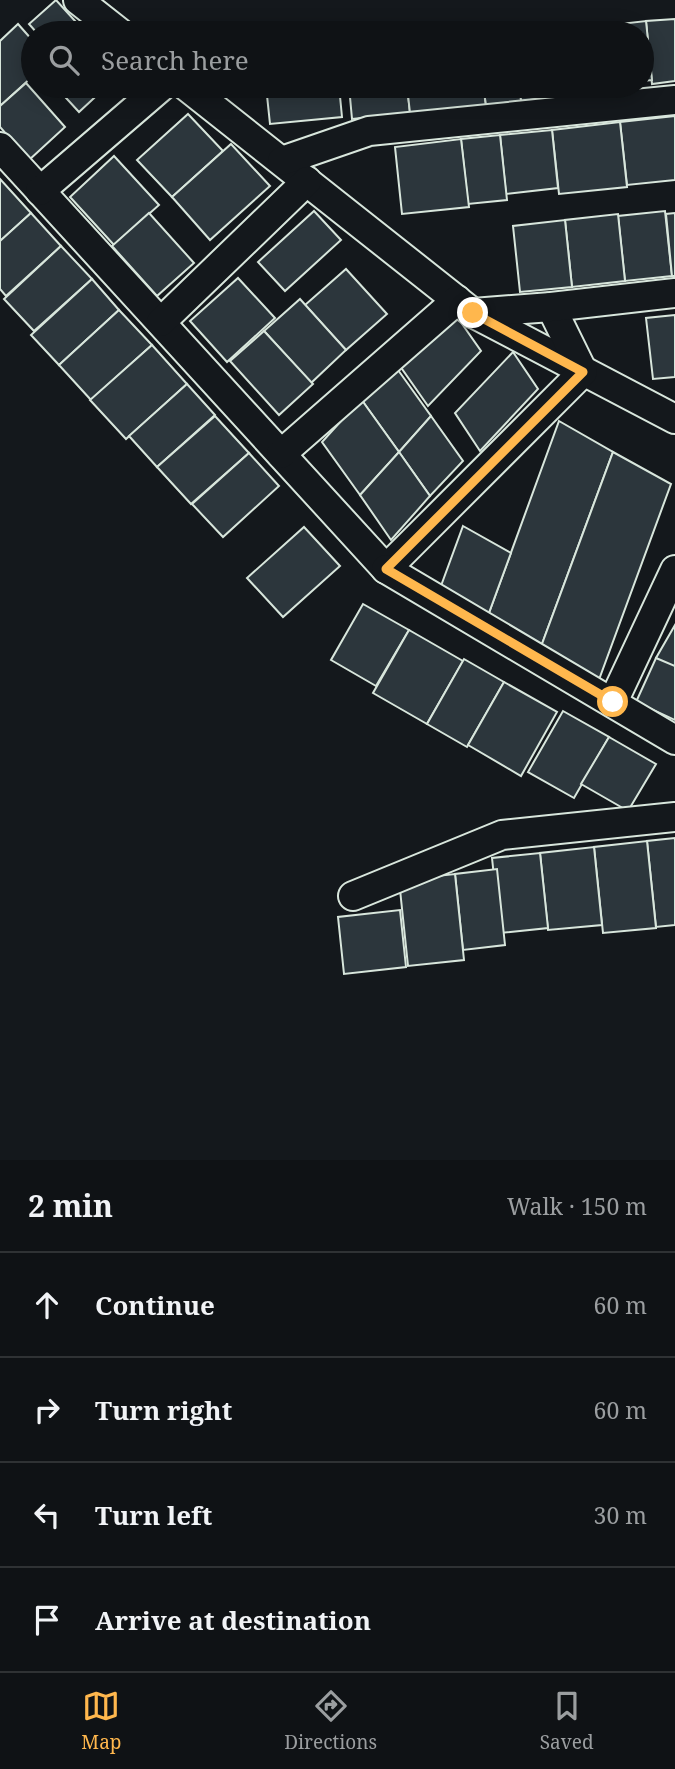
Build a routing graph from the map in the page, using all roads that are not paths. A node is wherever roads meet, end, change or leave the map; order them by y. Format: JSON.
{"nodes":[{"id":1,"x":78,"y":0,"type":"edge"},
{"id":2,"x":105,"y":21,"type":"edge"},
{"id":3,"x":148,"y":98,"type":"edge"},
{"id":4,"x":201,"y":98,"type":"edge"},
{"id":5,"x":675,"y":100,"type":"edge"},
{"id":6,"x":0,"y":147,"type":"edge"},
{"id":7,"x":282,"y":161,"type":"junction"},
{"id":8,"x":307,"y":181,"type":"junction"},
{"id":9,"x":40,"y":191,"type":"junction"},
{"id":10,"x":675,"y":293,"type":"edge"},
{"id":11,"x":465,"y":306,"type":"junction"},
{"id":12,"x":551,"y":307,"type":"junction"},
{"id":13,"x":161,"y":322,"type":"junction"},
{"id":14,"x":583,"y":372,"type":"junction"},
{"id":15,"x":675,"y":419,"type":"edge"},
{"id":16,"x":281,"y":454,"type":"junction"},
{"id":17,"x":386,"y":569,"type":"junction"},
{"id":18,"x":675,"y":570,"type":"edge"},
{"id":19,"x":613,"y":702,"type":"junction"},
{"id":20,"x":675,"y":740,"type":"edge"},
{"id":21,"x":675,"y":817,"type":"edge"},
{"id":22,"x":354,"y":896,"type":"dead end"}],
"edges":[{"from":1,"to":2,"type":"street"},
{"from":3,"to":9,"type":"street"},
{"from":4,"to":7,"type":"street"},
{"from":5,"to":7,"type":"street"},
{"from":6,"to":9,"type":"street"},
{"from":7,"to":8,"type":"street"},
{"from":8,"to":11,"type":"street"},
{"from":8,"to":13,"type":"street"},
{"from":9,"to":13,"type":"street"},
{"from":10,"to":12,"type":"street"},
{"from":11,"to":12,"type":"street"},
{"from":11,"to":14,"type":"street"},
{"from":11,"to":16,"type":"street"},
{"from":12,"to":14,"type":"street"},
{"from":13,"to":16,"type":"street"},
{"from":14,"to":15,"type":"street"},
{"from":14,"to":17,"type":"street"},
{"from":16,"to":17,"type":"street"},
{"from":17,"to":19,"type":"street"},
{"from":18,"to":19,"type":"street"},
{"from":19,"to":20,"type":"street"},
{"from":21,"to":22,"type":"street"}]}
